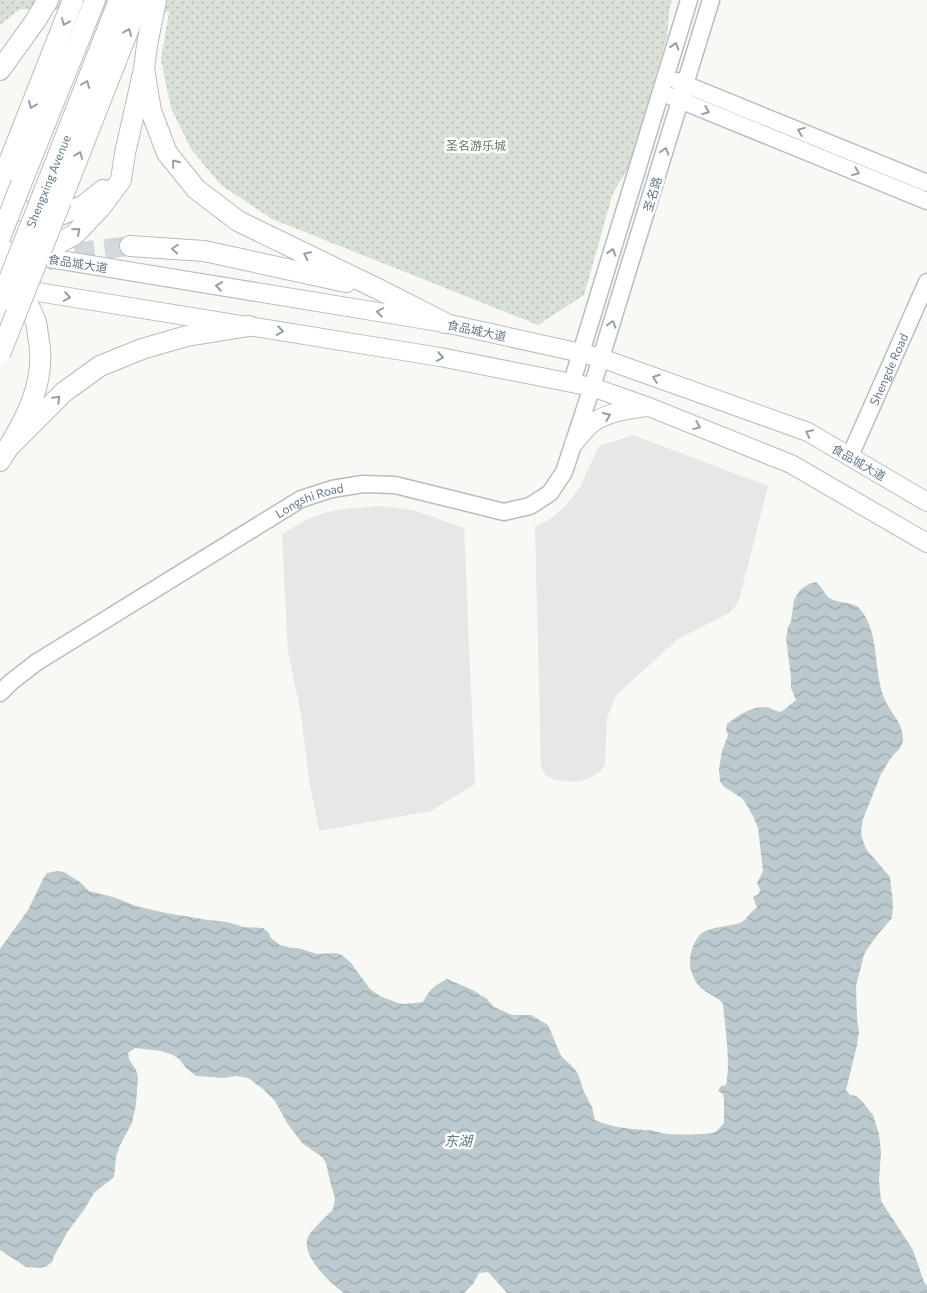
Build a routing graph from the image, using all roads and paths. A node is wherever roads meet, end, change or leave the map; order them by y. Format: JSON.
{"nodes":[{"id":1,"x":48,"y":0,"type":"edge"},
{"id":2,"x":73,"y":0,"type":"edge"},
{"id":3,"x":95,"y":0,"type":"edge"},
{"id":4,"x":119,"y":0,"type":"edge"},
{"id":5,"x":140,"y":0,"type":"edge"},
{"id":6,"x":156,"y":0,"type":"edge"},
{"id":7,"x":689,"y":0,"type":"edge"},
{"id":8,"x":711,"y":0,"type":"edge"},
{"id":9,"x":36,"y":20,"type":"junction"},
{"id":10,"x":65,"y":47,"type":"junction"},
{"id":11,"x":0,"y":53,"type":"edge"},
{"id":12,"x":105,"y":62,"type":"junction"},
{"id":13,"x":144,"y":69,"type":"junction"},
{"id":14,"x":0,"y":70,"type":"edge"},
{"id":15,"x":666,"y":76,"type":"junction"},
{"id":16,"x":685,"y":84,"type":"junction"},
{"id":17,"x":660,"y":93,"type":"junction"},
{"id":18,"x":680,"y":100,"type":"junction"},
{"id":19,"x":125,"y":153,"type":"junction"},
{"id":20,"x":8,"y":182,"type":"edge"},
{"id":21,"x":927,"y":183,"type":"edge"},
{"id":22,"x":0,"y":197,"type":"edge"},
{"id":23,"x":52,"y":197,"type":"junction"},
{"id":24,"x":927,"y":201,"type":"edge"},
{"id":25,"x":0,"y":238,"type":"edge"},
{"id":26,"x":130,"y":246,"type":"tunnel mouth"},
{"id":27,"x":35,"y":256,"type":"junction"},
{"id":28,"x":1,"y":258,"type":"edge"},
{"id":29,"x":927,"y":282,"type":"edge"},
{"id":30,"x":10,"y":287,"type":"edge"},
{"id":31,"x":378,"y":288,"type":"junction"},
{"id":32,"x":0,"y":302,"type":"edge"},
{"id":33,"x":445,"y":323,"type":"junction"},
{"id":34,"x":249,"y":326,"type":"junction"},
{"id":35,"x":581,"y":353,"type":"junction"},
{"id":36,"x":0,"y":354,"type":"edge"},
{"id":37,"x":602,"y":358,"type":"junction"},
{"id":38,"x":572,"y":382,"type":"junction"},
{"id":39,"x":592,"y":387,"type":"junction"},
{"id":40,"x":649,"y":407,"type":"junction"},
{"id":41,"x":574,"y":443,"type":"junction"},
{"id":42,"x":5,"y":453,"type":"edge"},
{"id":43,"x":850,"y":456,"type":"junction"},
{"id":44,"x":927,"y":502,"type":"edge"},
{"id":45,"x":927,"y":543,"type":"edge"},
{"id":46,"x":0,"y":693,"type":"edge"}],
"edges":[{"from":1,"to":9,"type":"highway"},
{"from":2,"to":10,"type":"highway","one_way":true},
{"from":3,"to":10,"type":"highway"},
{"from":4,"to":12,"type":"highway"},
{"from":12,"to":5,"type":"highway","one_way":true},
{"from":6,"to":13,"type":"highway"},
{"from":15,"to":7,"type":"main road","name":"圣名路","one_way":true},
{"from":8,"to":16,"type":"main road","name":"圣名路"},
{"from":9,"to":11,"type":"highway"},
{"from":9,"to":14,"type":"highway"},
{"from":10,"to":20,"type":"highway","name":"Shengxing Avenue","one_way":true},
{"from":23,"to":12,"type":"highway","name":"Shengxing Avenue","one_way":true},
{"from":13,"to":19,"type":"highway"},
{"from":31,"to":13,"type":"highway","one_way":true},
{"from":15,"to":16,"type":"main road"},
{"from":15,"to":17,"type":"main road","name":"圣名路"},
{"from":16,"to":18,"type":"main road","name":"圣名路"},
{"from":21,"to":16,"type":"main road","one_way":true},
{"from":17,"to":18,"type":"main road"},
{"from":35,"to":17,"type":"main road","name":"圣名路","one_way":true},
{"from":18,"to":24,"type":"main road","one_way":true},
{"from":37,"to":18,"type":"main road","name":"圣名路","one_way":true},
{"from":19,"to":22,"type":"highway"},
{"from":27,"to":19,"type":"highway","one_way":true},
{"from":20,"to":25,"type":"highway","name":"Shengxing Avenue","bridge":true},
{"from":23,"to":32,"type":"highway","name":"Shengxing Avenue","bridge":true},
{"from":23,"to":36,"type":"highway","bridge":true},
{"from":31,"to":26,"type":"highway","one_way":true},
{"from":27,"to":28,"type":"highway"},
{"from":33,"to":27,"type":"main road","name":"食品城大道","one_way":true},
{"from":28,"to":30,"type":"highway"},
{"from":29,"to":43,"type":"main road","name":"Shengde Road"},
{"from":30,"to":34,"type":"main road","one_way":true},
{"from":30,"to":42,"type":"highway"},
{"from":31,"to":33,"type":"highway"},
{"from":33,"to":35,"type":"main road","name":"食品城大道"},
{"from":34,"to":38,"type":"main road","one_way":true},
{"from":42,"to":34,"type":"highway","one_way":true},
{"from":35,"to":37,"type":"main road","name":"食品城大道"},
{"from":35,"to":38,"type":"main road","name":"圣名路"},
{"from":37,"to":39,"type":"main road","name":"圣名路"},
{"from":43,"to":37,"type":"main road","name":"食品城大道","one_way":true},
{"from":38,"to":39,"type":"main road"},
{"from":39,"to":40,"type":"main road"},
{"from":39,"to":41,"type":"main road","name":"Longshi Road"},
{"from":41,"to":40,"type":"main road","one_way":true},
{"from":40,"to":45,"type":"main road","one_way":true},
{"from":41,"to":46,"type":"main road","name":"Longshi Road"},
{"from":43,"to":44,"type":"main road","name":"食品城大道"}]}
